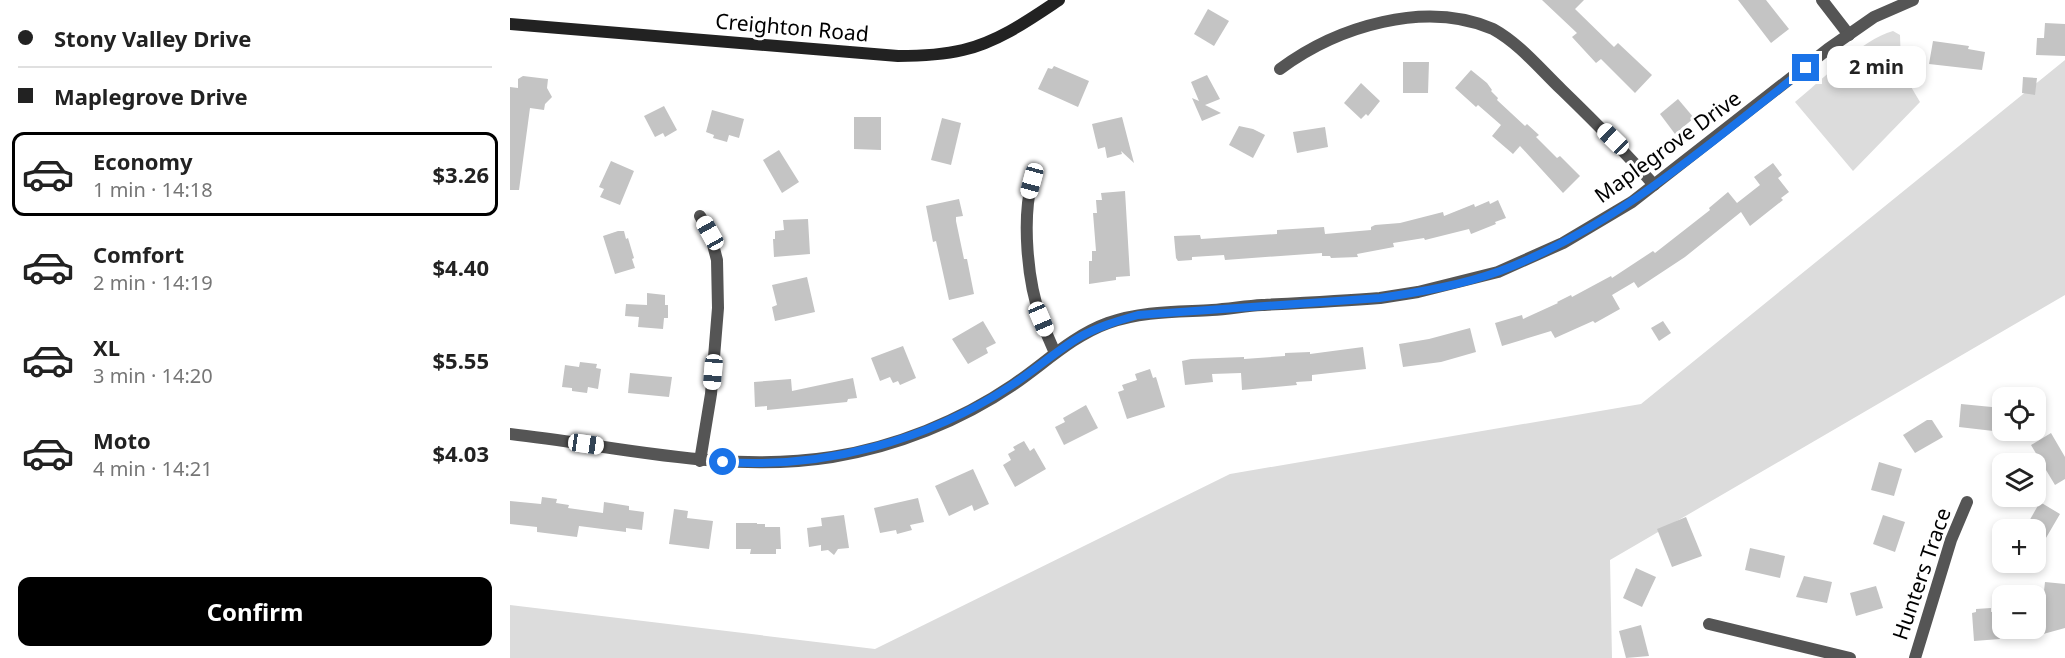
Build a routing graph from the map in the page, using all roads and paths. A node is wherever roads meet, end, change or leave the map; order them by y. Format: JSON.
{"nodes":[{"id":1,"x":1059,"y":0,"type":"edge"},
{"id":2,"x":1822,"y":0,"type":"edge"},
{"id":3,"x":1913,"y":0,"type":"edge"},
{"id":4,"x":510,"y":24,"type":"edge"},
{"id":5,"x":1849,"y":35,"type":"junction"},
{"id":6,"x":1280,"y":69,"type":"dead end"},
{"id":7,"x":1032,"y":181,"type":"dead end"},
{"id":8,"x":1654,"y":185,"type":"junction"},
{"id":9,"x":700,"y":216,"type":"dead end"},
{"id":10,"x":1055,"y":353,"type":"junction"},
{"id":11,"x":510,"y":434,"type":"edge"},
{"id":12,"x":700,"y":461,"type":"junction"},
{"id":13,"x":1967,"y":502,"type":"dead end"},
{"id":14,"x":1709,"y":624,"type":"dead end"},
{"id":15,"x":1850,"y":658,"type":"edge"},
{"id":16,"x":1915,"y":658,"type":"edge"}],
"edges":[{"from":1,"to":4,"type":"main road","name":"Creighton Road"},
{"from":2,"to":5,"type":"street"},
{"from":3,"to":5,"type":"street","name":"Maplegrove Drive"},
{"from":5,"to":8,"type":"street","name":"Maplegrove Drive"},
{"from":6,"to":8,"type":"street"},
{"from":7,"to":10,"type":"street"},
{"from":8,"to":10,"type":"street","name":"Maplegrove Drive"},
{"from":9,"to":12,"type":"street"},
{"from":10,"to":12,"type":"street","name":"Maplegrove Drive"},
{"from":11,"to":12,"type":"street","name":"Maplegrove Drive"},
{"from":13,"to":16,"type":"street","name":"Hunters Trace"},
{"from":14,"to":15,"type":"street"}]}
